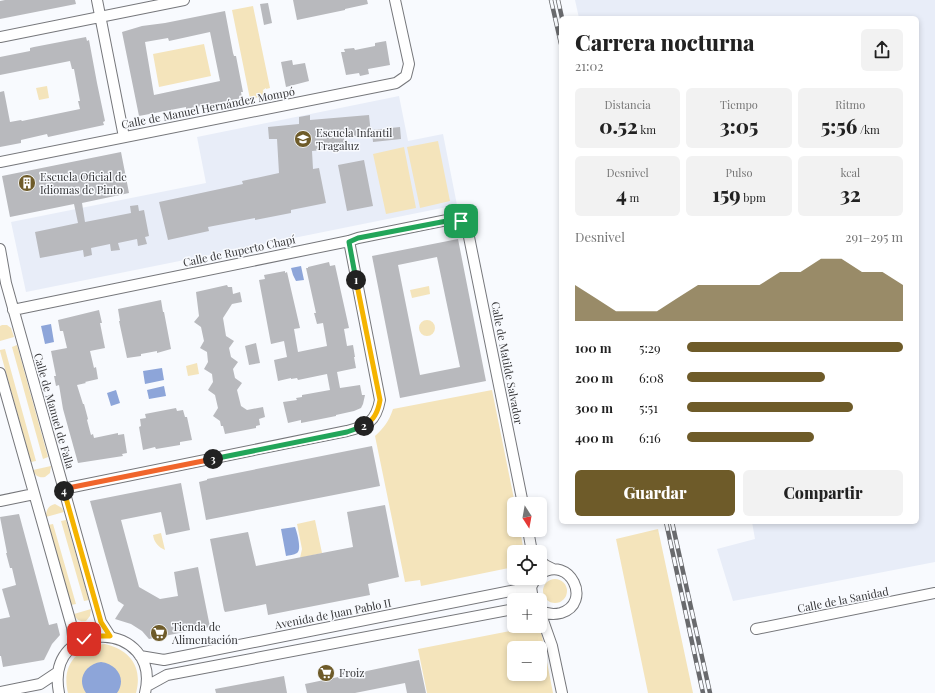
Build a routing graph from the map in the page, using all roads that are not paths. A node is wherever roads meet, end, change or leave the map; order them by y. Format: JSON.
{"nodes":[{"id":1,"x":97,"y":0,"type":"edge"},
{"id":2,"x":184,"y":0,"type":"edge"},
{"id":3,"x":395,"y":0,"type":"edge"},
{"id":4,"x":100,"y":16,"type":"junction"},
{"id":5,"x":0,"y":37,"type":"edge"},
{"id":6,"x":124,"y":137,"type":"junction"},
{"id":7,"x":0,"y":162,"type":"edge"},
{"id":8,"x":467,"y":228,"type":"joint"},
{"id":9,"x":349,"y":242,"type":"junction"},
{"id":10,"x":0,"y":249,"type":"edge"},
{"id":11,"x":3,"y":286,"type":"edge"},
{"id":12,"x":13,"y":310,"type":"junction"},
{"id":13,"x":0,"y":373,"type":"edge"},
{"id":14,"x":63,"y":489,"type":"junction"},
{"id":15,"x":34,"y":494,"type":"junction"},
{"id":16,"x":522,"y":497,"type":"edge"},
{"id":17,"x":0,"y":501,"type":"edge"},
{"id":18,"x":547,"y":566,"type":"edge"},
{"id":19,"x":553,"y":569,"type":"junction"},
{"id":20,"x":547,"y":570,"type":"edge"},
{"id":21,"x":512,"y":585,"type":"edge"},
{"id":22,"x":935,"y":593,"type":"edge"},
{"id":23,"x":507,"y":610,"type":"edge"},
{"id":24,"x":563,"y":612,"type":"junction"},
{"id":25,"x":547,"y":613,"type":"edge"},
{"id":26,"x":756,"y":629,"type":"dead end"},
{"id":27,"x":547,"y":631,"type":"edge"},
{"id":28,"x":110,"y":636,"type":"junction"},
{"id":29,"x":74,"y":645,"type":"junction"},
{"id":30,"x":552,"y":646,"type":"junction"},
{"id":31,"x":140,"y":656,"type":"junction"},
{"id":32,"x":58,"y":672,"type":"junction"},
{"id":33,"x":146,"y":690,"type":"edge"},
{"id":34,"x":0,"y":692,"type":"edge"},
{"id":35,"x":59,"y":693,"type":"edge"},
{"id":36,"x":562,"y":693,"type":"edge"}],
"edges":[{"from":1,"to":4,"type":"street"},
{"from":2,"to":4,"type":"street"},
{"from":3,"to":6,"type":"street","name":"Calle de Manuel Hernández Mompó"},
{"from":4,"to":5,"type":"street"},
{"from":4,"to":6,"type":"street"},
{"from":6,"to":7,"type":"street","name":"Calle de Manuel Hernández Mompó"},
{"from":8,"to":9,"type":"street","name":"Calle de Ruperto Chapí"},
{"from":8,"to":16,"type":"street","name":"Calle de Matilde Salvador"},
{"from":9,"to":12,"type":"street","name":"Calle de Ruperto Chapí"},
{"from":9,"to":14,"type":"street"},
{"from":10,"to":11,"type":"street","name":"Calle de Manuel de Falla"},
{"from":11,"to":12,"type":"street","name":"Calle de Manuel de Falla"},
{"from":12,"to":14,"type":"street","name":"Calle de Manuel de Falla"},
{"from":13,"to":15,"type":"street"},
{"from":14,"to":28,"type":"street","name":"Calle de Manuel de Falla"},
{"from":15,"to":17,"type":"street"},
{"from":15,"to":29,"type":"street"},
{"from":18,"to":19,"type":"street"},
{"from":19,"to":20,"type":"street","name":"Avenida de Juan Pablo II"},
{"from":19,"to":24,"type":"street"},
{"from":21,"to":31,"type":"street","name":"Avenida de Juan Pablo II"},
{"from":22,"to":26,"type":"street","name":"Calle de la Sanidad"},
{"from":23,"to":33,"type":"street"},
{"from":24,"to":25,"type":"street"},
{"from":24,"to":30,"type":"street"},
{"from":27,"to":30,"type":"street"},
{"from":28,"to":29,"type":"street"},
{"from":28,"to":31,"type":"street"},
{"from":29,"to":32,"type":"street"},
{"from":30,"to":36,"type":"street"},
{"from":31,"to":33,"type":"street"},
{"from":32,"to":34,"type":"street"},
{"from":32,"to":35,"type":"street"}]}
